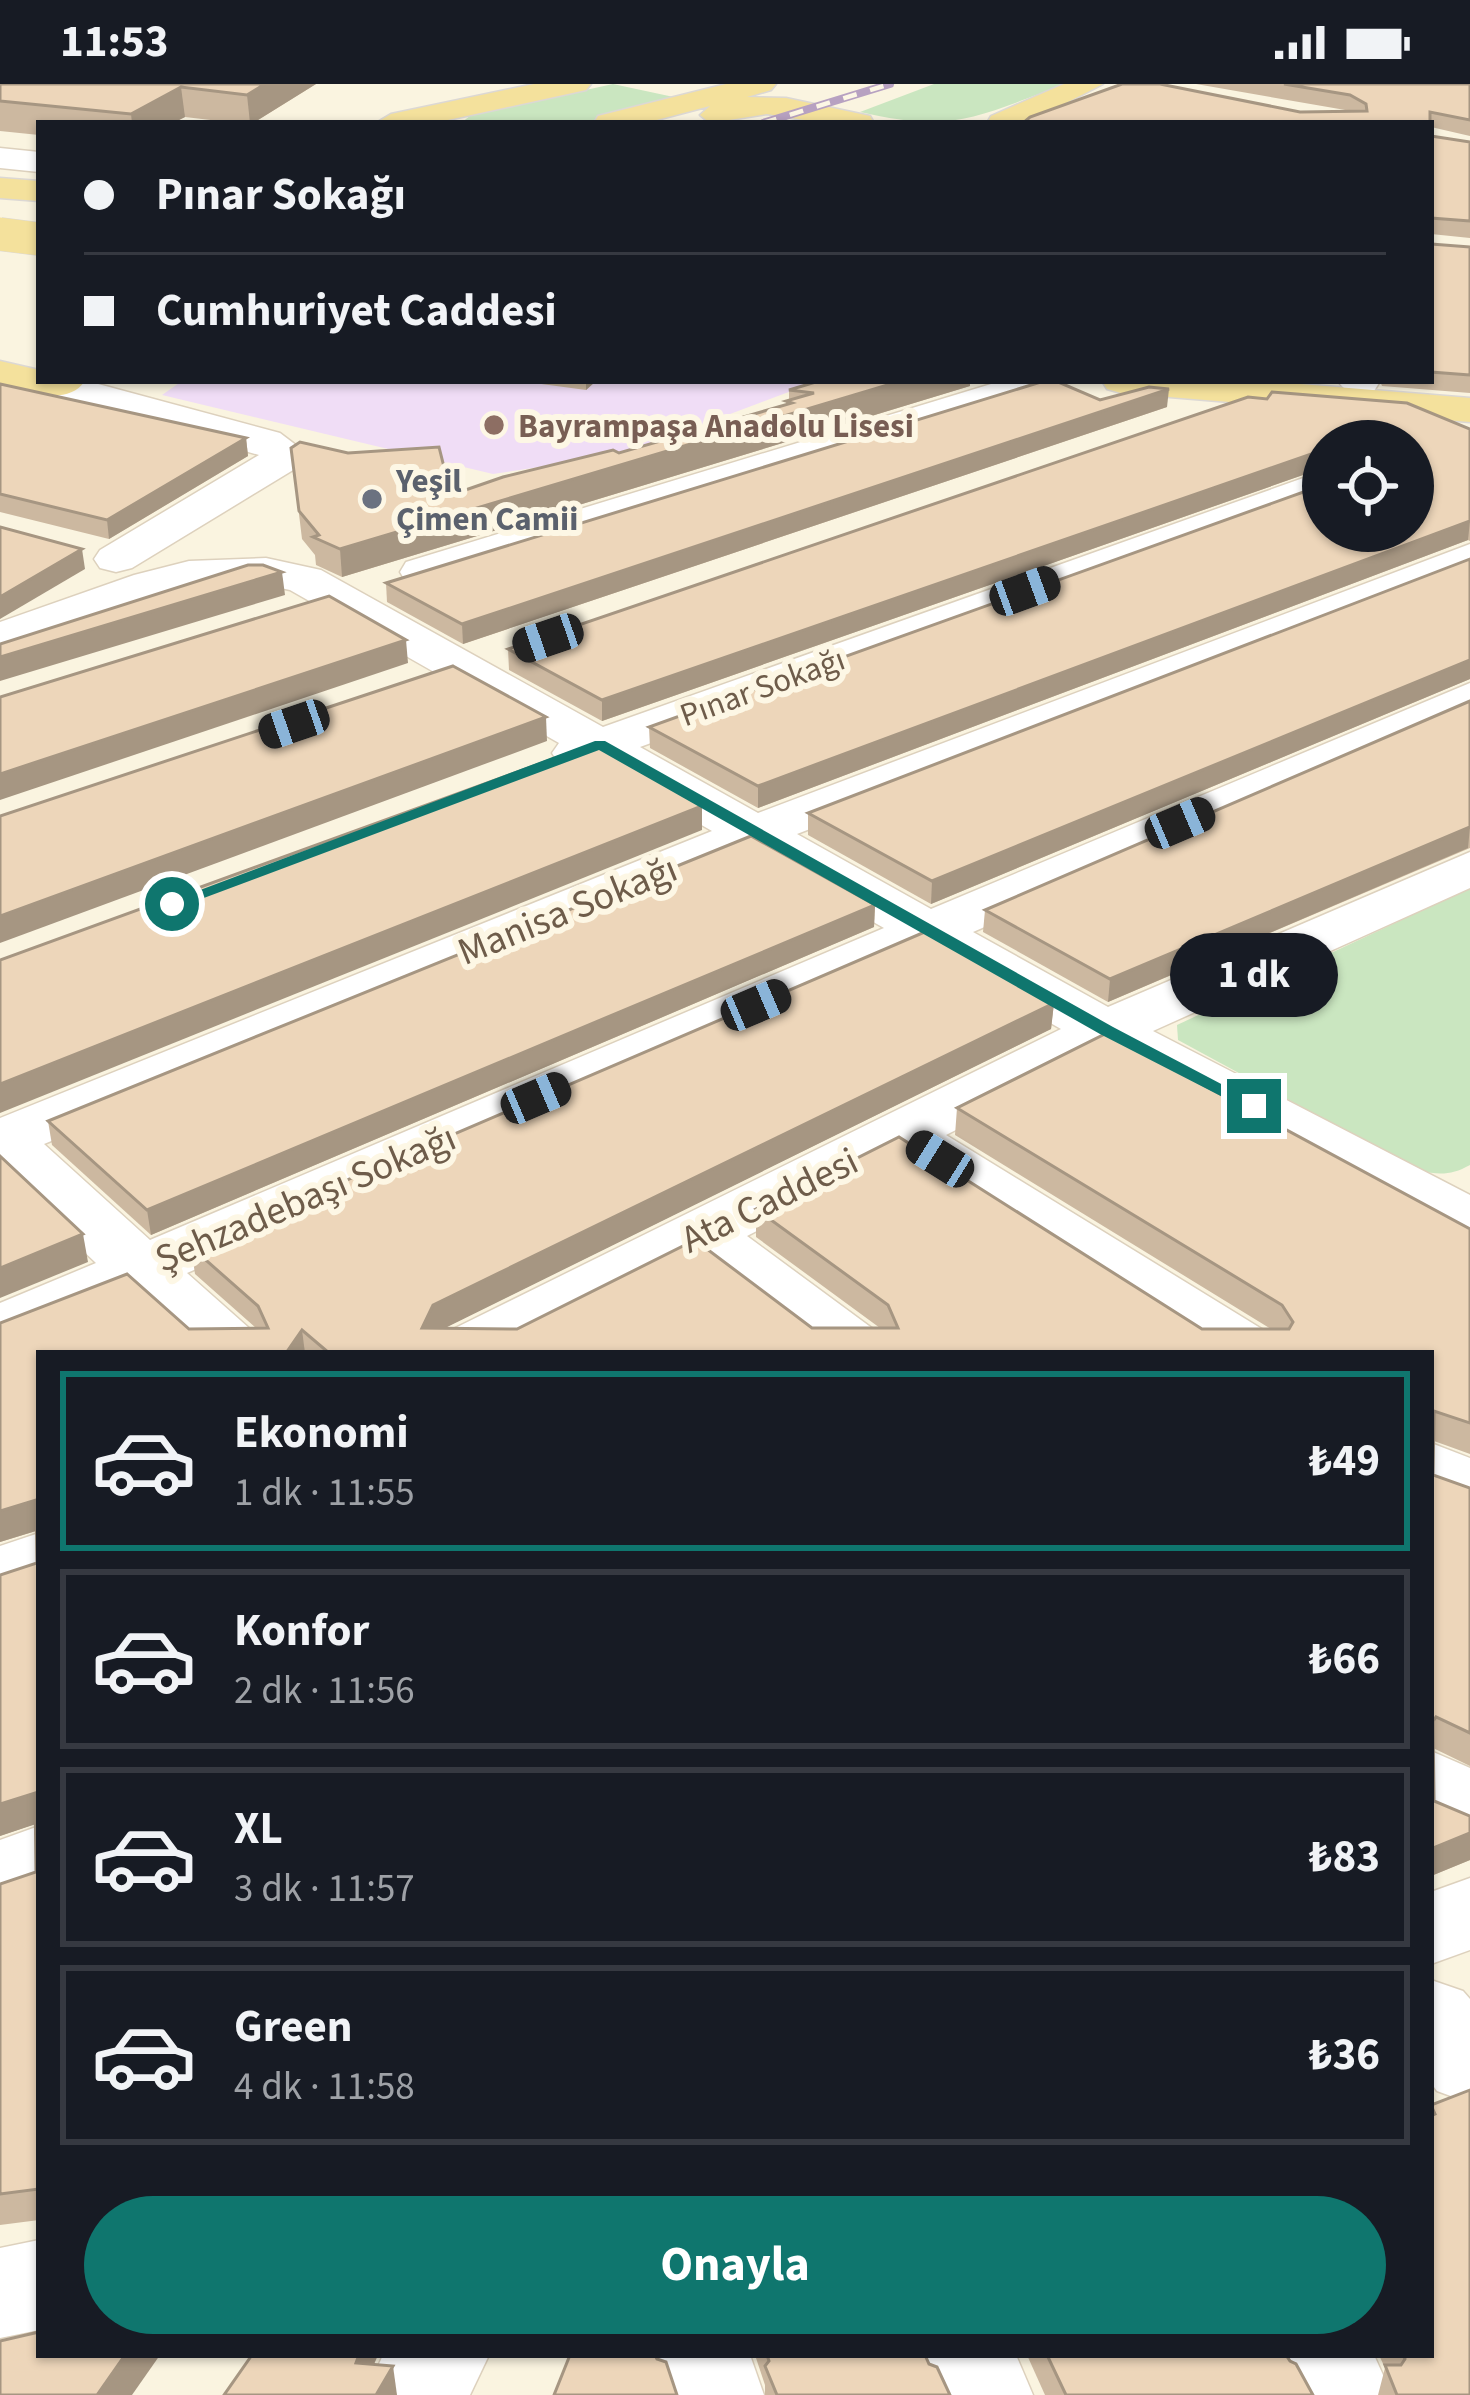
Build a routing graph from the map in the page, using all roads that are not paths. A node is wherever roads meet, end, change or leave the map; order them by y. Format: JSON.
{"nodes":[{"id":1,"x":576,"y":84,"type":"edge"},
{"id":2,"x":761,"y":84,"type":"edge"},
{"id":3,"x":791,"y":84,"type":"edge"},
{"id":4,"x":1088,"y":84,"type":"edge"},
{"id":5,"x":1044,"y":103,"type":"junction"},
{"id":6,"x":449,"y":116,"type":"edge"},
{"id":7,"x":416,"y":120,"type":"edge"},
{"id":8,"x":621,"y":120,"type":"edge"},
{"id":9,"x":714,"y":120,"type":"edge"},
{"id":10,"x":845,"y":120,"type":"edge"},
{"id":11,"x":847,"y":120,"type":"edge"},
{"id":12,"x":993,"y":120,"type":"edge"},
{"id":13,"x":1008,"y":120,"type":"edge"},
{"id":14,"x":0,"y":158,"type":"edge"},
{"id":15,"x":36,"y":162,"type":"edge"},
{"id":16,"x":0,"y":176,"type":"edge"},
{"id":17,"x":36,"y":178,"type":"edge"},
{"id":18,"x":0,"y":188,"type":"edge"},
{"id":19,"x":36,"y":191,"type":"edge"},
{"id":20,"x":0,"y":234,"type":"edge"},
{"id":21,"x":36,"y":239,"type":"edge"},
{"id":22,"x":0,"y":249,"type":"edge"},
{"id":23,"x":36,"y":255,"type":"edge"},
{"id":24,"x":0,"y":373,"type":"edge"},
{"id":25,"x":36,"y":379,"type":"edge"},
{"id":26,"x":65,"y":384,"type":"edge"},
{"id":27,"x":1032,"y":384,"type":"edge"},
{"id":28,"x":1156,"y":384,"type":"edge"},
{"id":29,"x":1364,"y":384,"type":"edge"},
{"id":30,"x":1379,"y":384,"type":"edge"},
{"id":31,"x":1260,"y":393,"type":"junction"},
{"id":32,"x":1470,"y":393,"type":"edge"},
{"id":33,"x":1416,"y":407,"type":"junction"},
{"id":34,"x":1470,"y":410,"type":"edge"},
{"id":35,"x":1154,"y":431,"type":"edge"},
{"id":36,"x":1457,"y":437,"type":"edge"},
{"id":37,"x":1302,"y":492,"type":"edge"},
{"id":38,"x":69,"y":547,"type":"edge"},
{"id":39,"x":1470,"y":557,"type":"edge"},
{"id":40,"x":116,"y":559,"type":"junction"},
{"id":41,"x":187,"y":573,"type":"junction"},
{"id":42,"x":339,"y":597,"type":"junction"},
{"id":43,"x":275,"y":617,"type":"edge"},
{"id":44,"x":0,"y":638,"type":"edge"},
{"id":45,"x":484,"y":660,"type":"junction"},
{"id":46,"x":395,"y":690,"type":"edge"},
{"id":47,"x":1470,"y":698,"type":"edge"},
{"id":48,"x":600,"y":744,"type":"junction"},
{"id":49,"x":533,"y":769,"type":"edge"},
{"id":50,"x":758,"y":831,"type":"junction"},
{"id":51,"x":1470,"y":868,"type":"edge"},
{"id":52,"x":932,"y":930,"type":"junction"},
{"id":53,"x":1106,"y":1030,"type":"junction"},
{"id":54,"x":901,"y":1134,"type":"junction"},
{"id":55,"x":1,"y":1138,"type":"edge"},
{"id":56,"x":1464,"y":1211,"type":"edge"},
{"id":57,"x":700,"y":1233,"type":"junction"},
{"id":58,"x":140,"y":1267,"type":"junction"},
{"id":59,"x":0,"y":1329,"type":"edge"},
{"id":60,"x":231,"y":1350,"type":"edge"},
{"id":61,"x":468,"y":1350,"type":"edge"},
{"id":62,"x":855,"y":1350,"type":"edge"},
{"id":63,"x":1245,"y":1350,"type":"edge"},
{"id":64,"x":1434,"y":1469,"type":"edge"},
{"id":65,"x":1470,"y":1491,"type":"edge"},
{"id":66,"x":36,"y":1560,"type":"edge"},
{"id":67,"x":0,"y":1577,"type":"edge"},
{"id":68,"x":1434,"y":1785,"type":"edge"},
{"id":69,"x":1470,"y":1812,"type":"edge"},
{"id":70,"x":36,"y":1861,"type":"edge"},
{"id":71,"x":0,"y":1880,"type":"edge"},
{"id":72,"x":1470,"y":1912,"type":"edge"},
{"id":73,"x":1434,"y":1928,"type":"edge"},
{"id":74,"x":1434,"y":2021,"type":"edge"},
{"id":75,"x":1470,"y":2064,"type":"edge"},
{"id":76,"x":36,"y":2286,"type":"edge"},
{"id":77,"x":0,"y":2293,"type":"edge"},
{"id":78,"x":436,"y":2358,"type":"edge"},
{"id":79,"x":700,"y":2358,"type":"edge"},
{"id":80,"x":966,"y":2358,"type":"edge"},
{"id":81,"x":1320,"y":2358,"type":"edge"},
{"id":82,"x":416,"y":2395,"type":"edge"},
{"id":83,"x":713,"y":2395,"type":"edge"},
{"id":84,"x":982,"y":2395,"type":"edge"},
{"id":85,"x":1341,"y":2395,"type":"edge"}],
"edges":[{"from":1,"to":6,"type":"main road"},
{"from":2,"to":8,"type":"main road"},
{"from":3,"to":11,"type":"main road"},
{"from":4,"to":5,"type":"main road"},
{"from":5,"to":12,"type":"main road"},
{"from":5,"to":13,"type":"main road"},
{"from":6,"to":7,"type":"main road"},
{"from":9,"to":10,"type":"main road"},
{"from":14,"to":15,"type":"street"},
{"from":16,"to":17,"type":"main road"},
{"from":18,"to":19,"type":"main road"},
{"from":20,"to":21,"type":"main road","bridge":true},
{"from":22,"to":23,"type":"main road"},
{"from":24,"to":25,"type":"main road"},
{"from":26,"to":40,"type":"street"},
{"from":27,"to":42,"type":"street"},
{"from":28,"to":31,"type":"main road"},
{"from":29,"to":33,"type":"main road"},
{"from":30,"to":32,"type":"main road"},
{"from":31,"to":33,"type":"main road"},
{"from":31,"to":35,"type":"street"},
{"from":33,"to":34,"type":"main road"},
{"from":33,"to":36,"type":"street"},
{"from":37,"to":48,"type":"street","name":"Pınar Sokağı"},
{"from":38,"to":40,"type":"street"},
{"from":39,"to":50,"type":"street","name":"Manisa Sokağı"},
{"from":40,"to":41,"type":"street"},
{"from":41,"to":42,"type":"street"},
{"from":41,"to":44,"type":"street"},
{"from":42,"to":43,"type":"street"},
{"from":42,"to":45,"type":"street"},
{"from":45,"to":46,"type":"street"},
{"from":45,"to":48,"type":"street"},
{"from":47,"to":52,"type":"street","name":"Şehzadebaşı Sokağı"},
{"from":48,"to":49,"type":"street","name":"Pınar Sokağı"},
{"from":48,"to":50,"type":"street"},
{"from":50,"to":52,"type":"street"},
{"from":50,"to":55,"type":"street","name":"Manisa Sokağı"},
{"from":51,"to":53,"type":"street","name":"Ata Caddesi"},
{"from":52,"to":53,"type":"street"},
{"from":52,"to":58,"type":"street","name":"Şehzadebaşı Sokağı"},
{"from":53,"to":54,"type":"street","name":"Ata Caddesi"},
{"from":53,"to":56,"type":"street"},
{"from":54,"to":57,"type":"street","name":"Ata Caddesi"},
{"from":54,"to":63,"type":"street"},
{"from":55,"to":58,"type":"street"},
{"from":57,"to":61,"type":"street","name":"Ata Caddesi"},
{"from":57,"to":62,"type":"street"},
{"from":58,"to":59,"type":"street","name":"Şehzadebaşı Sokağı"},
{"from":58,"to":60,"type":"street"},
{"from":64,"to":65,"type":"street"},
{"from":66,"to":67,"type":"street"},
{"from":68,"to":69,"type":"street"},
{"from":70,"to":71,"type":"street"},
{"from":72,"to":73,"type":"street"},
{"from":74,"to":75,"type":"street"},
{"from":76,"to":77,"type":"street"},
{"from":78,"to":82,"type":"street"},
{"from":79,"to":83,"type":"street"},
{"from":80,"to":84,"type":"street"},
{"from":81,"to":85,"type":"street"}]}
